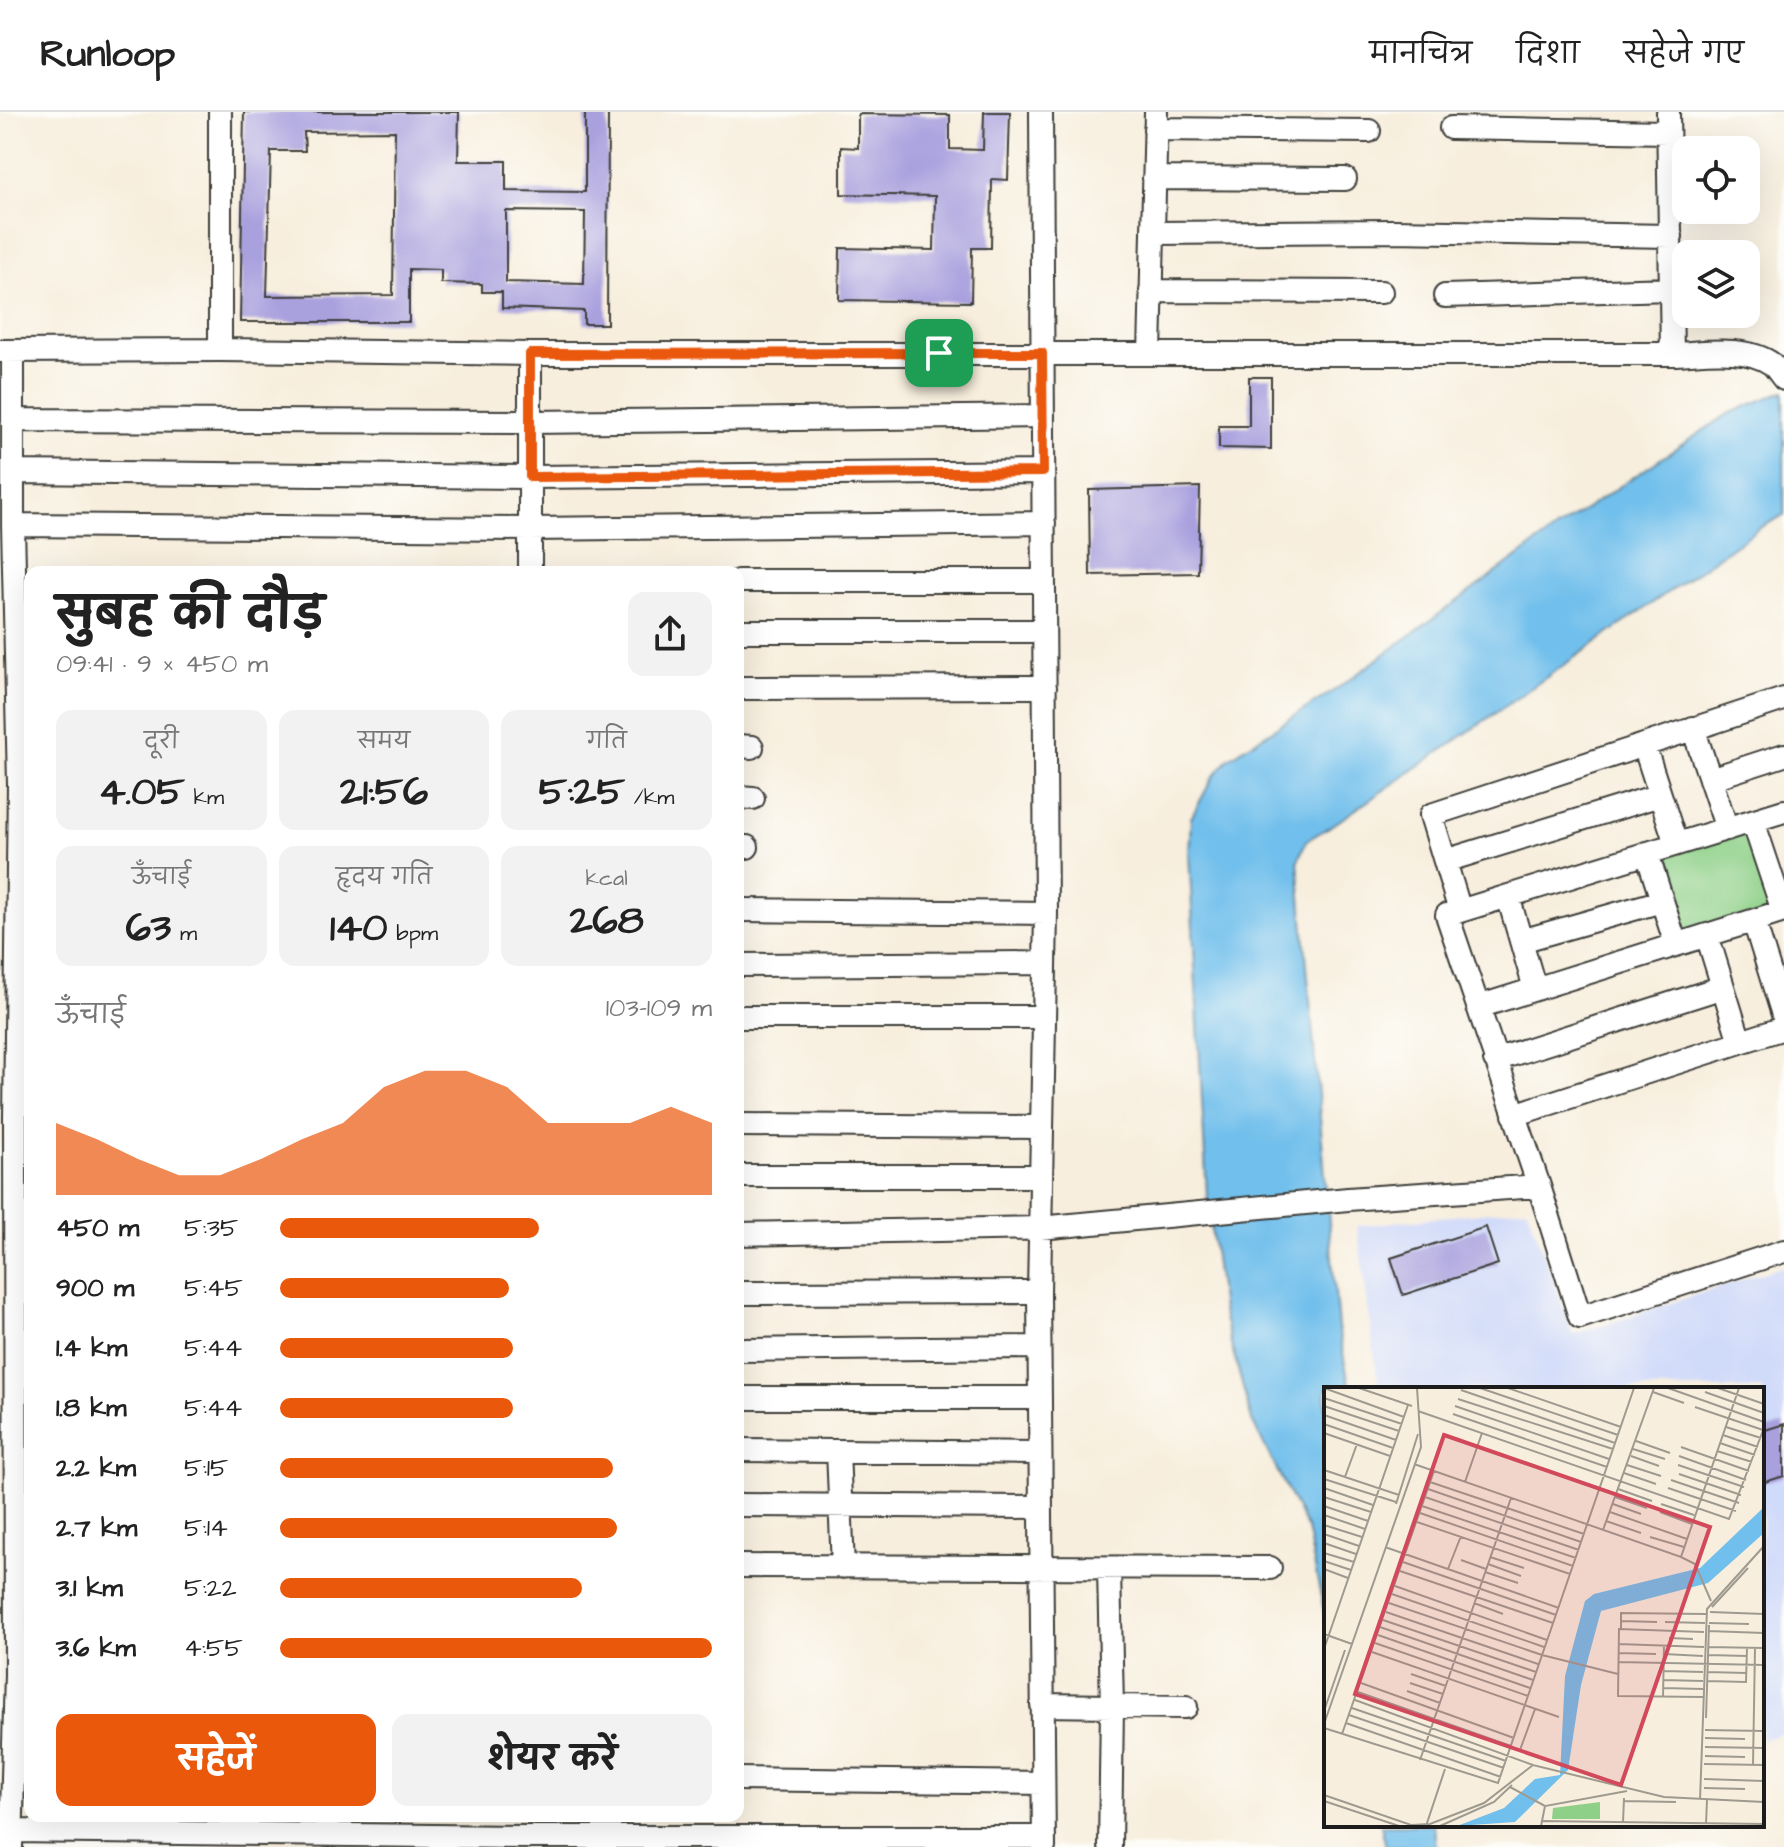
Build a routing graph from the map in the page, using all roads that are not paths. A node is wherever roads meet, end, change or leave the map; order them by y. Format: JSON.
{"nodes":[{"id":1,"x":220,"y":112,"type":"edge"},
{"id":2,"x":1041,"y":112,"type":"edge"},
{"id":3,"x":1155,"y":121,"type":"edge"},
{"id":4,"x":1668,"y":122,"type":"edge"},
{"id":5,"x":1451,"y":128,"type":"dead end"},
{"id":6,"x":1369,"y":131,"type":"dead end"},
{"id":7,"x":1154,"y":178,"type":"junction"},
{"id":8,"x":1345,"y":179,"type":"dead end"},
{"id":9,"x":1154,"y":233,"type":"junction"},
{"id":10,"x":1671,"y":236,"type":"junction"},
{"id":11,"x":1670,"y":289,"type":"junction"},
{"id":12,"x":1151,"y":291,"type":"junction"},
{"id":13,"x":1381,"y":292,"type":"dead end"},
{"id":14,"x":1445,"y":296,"type":"dead end"},
{"id":15,"x":220,"y":350,"type":"junction"},
{"id":16,"x":7,"y":351,"type":"edge"},
{"id":17,"x":1042,"y":353,"type":"junction"},
{"id":18,"x":530,"y":354,"type":"junction"},
{"id":19,"x":1150,"y":354,"type":"junction"},
{"id":20,"x":1672,"y":354,"type":"junction"},
{"id":21,"x":1778,"y":372,"type":"edge"},
{"id":22,"x":1043,"y":416,"type":"junction"},
{"id":23,"x":13,"y":420,"type":"junction"},
{"id":24,"x":530,"y":422,"type":"junction"},
{"id":25,"x":13,"y":472,"type":"junction"},
{"id":26,"x":1043,"y":472,"type":"junction"},
{"id":27,"x":530,"y":477,"type":"junction"},
{"id":28,"x":1044,"y":523,"type":"junction"},
{"id":29,"x":13,"y":525,"type":"junction"},
{"id":30,"x":530,"y":529,"type":"junction"},
{"id":31,"x":530,"y":566,"type":"edge"},
{"id":32,"x":744,"y":581,"type":"edge"},
{"id":33,"x":1044,"y":581,"type":"junction"},
{"id":34,"x":22,"y":582,"type":"edge"},
{"id":35,"x":23,"y":631,"type":"edge"},
{"id":36,"x":744,"y":631,"type":"edge"},
{"id":37,"x":1044,"y":631,"type":"junction"},
{"id":38,"x":24,"y":687,"type":"edge"},
{"id":39,"x":1045,"y":687,"type":"junction"},
{"id":40,"x":744,"y":688,"type":"edge"},
{"id":41,"x":1784,"y":699,"type":"edge"},
{"id":42,"x":1693,"y":728,"type":"junction"},
{"id":43,"x":1644,"y":745,"type":"junction"},
{"id":44,"x":1784,"y":755,"type":"edge"},
{"id":45,"x":1710,"y":779,"type":"junction"},
{"id":46,"x":1660,"y":795,"type":"junction"},
{"id":47,"x":1784,"y":811,"type":"edge"},
{"id":48,"x":1753,"y":821,"type":"junction"},
{"id":49,"x":1727,"y":829,"type":"junction"},
{"id":50,"x":1676,"y":844,"type":"junction"},
{"id":51,"x":1647,"y":853,"type":"junction"},
{"id":52,"x":1445,"y":861,"type":"junction"},
{"id":53,"x":1776,"y":863,"type":"edge"},
{"id":54,"x":1508,"y":896,"type":"junction"},
{"id":55,"x":1662,"y":901,"type":"junction"},
{"id":56,"x":16,"y":907,"type":"edge"},
{"id":57,"x":744,"y":910,"type":"edge"},
{"id":58,"x":1460,"y":911,"type":"junction"},
{"id":59,"x":1784,"y":911,"type":"edge"},
{"id":60,"x":1046,"y":913,"type":"junction"},
{"id":61,"x":1754,"y":921,"type":"junction"},
{"id":62,"x":1707,"y":935,"type":"junction"},
{"id":63,"x":1521,"y":941,"type":"junction"},
{"id":64,"x":1676,"y":945,"type":"junction"},
{"id":65,"x":24,"y":962,"type":"edge"},
{"id":66,"x":1044,"y":963,"type":"junction"},
{"id":67,"x":744,"y":965,"type":"edge"},
{"id":68,"x":1777,"y":973,"type":"edge"},
{"id":69,"x":1723,"y":987,"type":"junction"},
{"id":70,"x":1535,"y":989,"type":"junction"},
{"id":71,"x":1478,"y":1007,"type":"junction"},
{"id":72,"x":23,"y":1017,"type":"edge"},
{"id":73,"x":744,"y":1017,"type":"edge"},
{"id":74,"x":1043,"y":1017,"type":"junction"},
{"id":75,"x":1784,"y":1018,"type":"edge"},
{"id":76,"x":1784,"y":1028,"type":"edge"},
{"id":77,"x":1740,"y":1042,"type":"junction"},
{"id":78,"x":1495,"y":1060,"type":"junction"},
{"id":79,"x":1514,"y":1115,"type":"junction"},
{"id":80,"x":22,"y":1118,"type":"edge"},
{"id":81,"x":744,"y":1125,"type":"edge"},
{"id":82,"x":1041,"y":1127,"type":"junction"},
{"id":83,"x":744,"y":1176,"type":"edge"},
{"id":84,"x":1039,"y":1176,"type":"junction"},
{"id":85,"x":22,"y":1177,"type":"edge"},
{"id":86,"x":1539,"y":1186,"type":"junction"},
{"id":87,"x":1040,"y":1228,"type":"junction"},
{"id":88,"x":744,"y":1234,"type":"edge"},
{"id":89,"x":15,"y":1238,"type":"edge"},
{"id":90,"x":1784,"y":1251,"type":"edge"},
{"id":91,"x":1039,"y":1292,"type":"junction"},
{"id":92,"x":22,"y":1293,"type":"edge"},
{"id":93,"x":744,"y":1293,"type":"edge"},
{"id":94,"x":22,"y":1346,"type":"edge"},
{"id":95,"x":1039,"y":1347,"type":"junction"},
{"id":96,"x":744,"y":1350,"type":"edge"},
{"id":97,"x":22,"y":1398,"type":"edge"},
{"id":98,"x":744,"y":1398,"type":"edge"},
{"id":99,"x":1039,"y":1398,"type":"junction"},
{"id":100,"x":22,"y":1450,"type":"edge"},
{"id":101,"x":744,"y":1450,"type":"edge"},
{"id":102,"x":838,"y":1451,"type":"junction"},
{"id":103,"x":1040,"y":1453,"type":"junction"},
{"id":104,"x":744,"y":1505,"type":"edge"},
{"id":105,"x":22,"y":1506,"type":"edge"},
{"id":106,"x":840,"y":1506,"type":"junction"},
{"id":107,"x":1040,"y":1507,"type":"junction"},
{"id":108,"x":22,"y":1566,"type":"edge"},
{"id":109,"x":744,"y":1566,"type":"edge"},
{"id":110,"x":843,"y":1567,"type":"junction"},
{"id":111,"x":1270,"y":1568,"type":"dead end"},
{"id":112,"x":1041,"y":1569,"type":"junction"},
{"id":113,"x":1109,"y":1569,"type":"junction"},
{"id":114,"x":1042,"y":1705,"type":"junction"},
{"id":115,"x":1112,"y":1707,"type":"junction"},
{"id":116,"x":1186,"y":1707,"type":"dead end"},
{"id":117,"x":21,"y":1774,"type":"edge"},
{"id":118,"x":744,"y":1779,"type":"edge"},
{"id":119,"x":1043,"y":1783,"type":"junction"},
{"id":120,"x":525,"y":1833,"type":"edge"},
{"id":121,"x":11,"y":1839,"type":"edge"},
{"id":122,"x":1044,"y":1842,"type":"edge"},
{"id":123,"x":1110,"y":1847,"type":"edge"}],
"edges":[{"from":1,"to":15,"type":"street"},
{"from":2,"to":17,"type":"street"},
{"from":3,"to":6,"type":"street"},
{"from":3,"to":7,"type":"street"},
{"from":4,"to":5,"type":"street"},
{"from":4,"to":10,"type":"street"},
{"from":7,"to":8,"type":"street"},
{"from":7,"to":9,"type":"street"},
{"from":9,"to":10,"type":"street"},
{"from":9,"to":12,"type":"street"},
{"from":10,"to":11,"type":"street"},
{"from":11,"to":14,"type":"street"},
{"from":11,"to":20,"type":"street"},
{"from":12,"to":13,"type":"street"},
{"from":12,"to":19,"type":"street"},
{"from":15,"to":16,"type":"street"},
{"from":15,"to":18,"type":"street"},
{"from":16,"to":23,"type":"street"},
{"from":17,"to":18,"type":"street"},
{"from":17,"to":19,"type":"street"},
{"from":17,"to":22,"type":"street"},
{"from":18,"to":24,"type":"street"},
{"from":19,"to":20,"type":"street"},
{"from":20,"to":21,"type":"street"},
{"from":22,"to":24,"type":"street"},
{"from":22,"to":26,"type":"street"},
{"from":23,"to":24,"type":"street"},
{"from":23,"to":25,"type":"street"},
{"from":24,"to":27,"type":"street"},
{"from":25,"to":27,"type":"street"},
{"from":25,"to":29,"type":"street"},
{"from":26,"to":27,"type":"street"},
{"from":26,"to":28,"type":"street"},
{"from":27,"to":30,"type":"street"},
{"from":28,"to":30,"type":"street"},
{"from":28,"to":33,"type":"street"},
{"from":29,"to":30,"type":"street"},
{"from":29,"to":34,"type":"street"},
{"from":30,"to":31,"type":"street"},
{"from":32,"to":33,"type":"street"},
{"from":33,"to":37,"type":"street"},
{"from":34,"to":35,"type":"street"},
{"from":35,"to":38,"type":"street"},
{"from":36,"to":37,"type":"street"},
{"from":37,"to":39,"type":"street"},
{"from":38,"to":56,"type":"street"},
{"from":39,"to":40,"type":"street"},
{"from":39,"to":60,"type":"street"},
{"from":41,"to":42,"type":"street"},
{"from":42,"to":43,"type":"street"},
{"from":42,"to":45,"type":"street"},
{"from":43,"to":46,"type":"street"},
{"from":43,"to":52,"type":"street"},
{"from":44,"to":45,"type":"street"},
{"from":45,"to":49,"type":"street"},
{"from":46,"to":50,"type":"street"},
{"from":46,"to":52,"type":"street"},
{"from":47,"to":48,"type":"street"},
{"from":48,"to":49,"type":"street"},
{"from":48,"to":53,"type":"street"},
{"from":49,"to":50,"type":"street"},
{"from":50,"to":51,"type":"street"},
{"from":51,"to":54,"type":"street"},
{"from":51,"to":55,"type":"street"},
{"from":52,"to":58,"type":"street"},
{"from":53,"to":59,"type":"street"},
{"from":54,"to":58,"type":"street"},
{"from":54,"to":63,"type":"street"},
{"from":55,"to":63,"type":"street"},
{"from":55,"to":64,"type":"street"},
{"from":56,"to":65,"type":"street"},
{"from":57,"to":60,"type":"street"},
{"from":58,"to":71,"type":"street"},
{"from":59,"to":61,"type":"street"},
{"from":60,"to":66,"type":"street"},
{"from":61,"to":62,"type":"street"},
{"from":61,"to":68,"type":"street"},
{"from":62,"to":64,"type":"street"},
{"from":62,"to":69,"type":"street"},
{"from":63,"to":70,"type":"street"},
{"from":64,"to":70,"type":"street"},
{"from":65,"to":72,"type":"street"},
{"from":66,"to":67,"type":"street"},
{"from":66,"to":74,"type":"street"},
{"from":68,"to":75,"type":"street"},
{"from":69,"to":77,"type":"street"},
{"from":69,"to":78,"type":"street"},
{"from":70,"to":71,"type":"street"},
{"from":71,"to":78,"type":"street"},
{"from":72,"to":80,"type":"street"},
{"from":73,"to":74,"type":"street"},
{"from":74,"to":82,"type":"street"},
{"from":76,"to":77,"type":"street"},
{"from":77,"to":79,"type":"street"},
{"from":78,"to":79,"type":"street"},
{"from":79,"to":86,"type":"street"},
{"from":80,"to":85,"type":"street"},
{"from":81,"to":82,"type":"street"},
{"from":82,"to":84,"type":"street"},
{"from":83,"to":84,"type":"street"},
{"from":84,"to":87,"type":"street"},
{"from":85,"to":89,"type":"street"},
{"from":86,"to":87,"type":"street"},
{"from":86,"to":90,"type":"street"},
{"from":87,"to":88,"type":"street"},
{"from":87,"to":91,"type":"street"},
{"from":89,"to":92,"type":"street"},
{"from":91,"to":93,"type":"street"},
{"from":91,"to":95,"type":"street"},
{"from":92,"to":94,"type":"street"},
{"from":94,"to":97,"type":"street"},
{"from":95,"to":96,"type":"street"},
{"from":95,"to":99,"type":"street"},
{"from":97,"to":100,"type":"street"},
{"from":98,"to":99,"type":"street"},
{"from":99,"to":103,"type":"street"},
{"from":100,"to":105,"type":"street"},
{"from":101,"to":102,"type":"street"},
{"from":102,"to":103,"type":"street"},
{"from":102,"to":106,"type":"street"},
{"from":103,"to":107,"type":"street"},
{"from":104,"to":106,"type":"street"},
{"from":105,"to":108,"type":"street"},
{"from":106,"to":107,"type":"street"},
{"from":106,"to":110,"type":"street"},
{"from":107,"to":112,"type":"street"},
{"from":108,"to":117,"type":"street"},
{"from":109,"to":110,"type":"street"},
{"from":110,"to":112,"type":"street"},
{"from":111,"to":113,"type":"street"},
{"from":112,"to":113,"type":"street"},
{"from":112,"to":114,"type":"street"},
{"from":113,"to":115,"type":"street"},
{"from":114,"to":115,"type":"street"},
{"from":114,"to":119,"type":"street"},
{"from":115,"to":116,"type":"street"},
{"from":115,"to":123,"type":"street"},
{"from":117,"to":121,"type":"street"},
{"from":118,"to":119,"type":"street"},
{"from":119,"to":122,"type":"street"},
{"from":120,"to":121,"type":"street"},
{"from":120,"to":122,"type":"street"}]}
